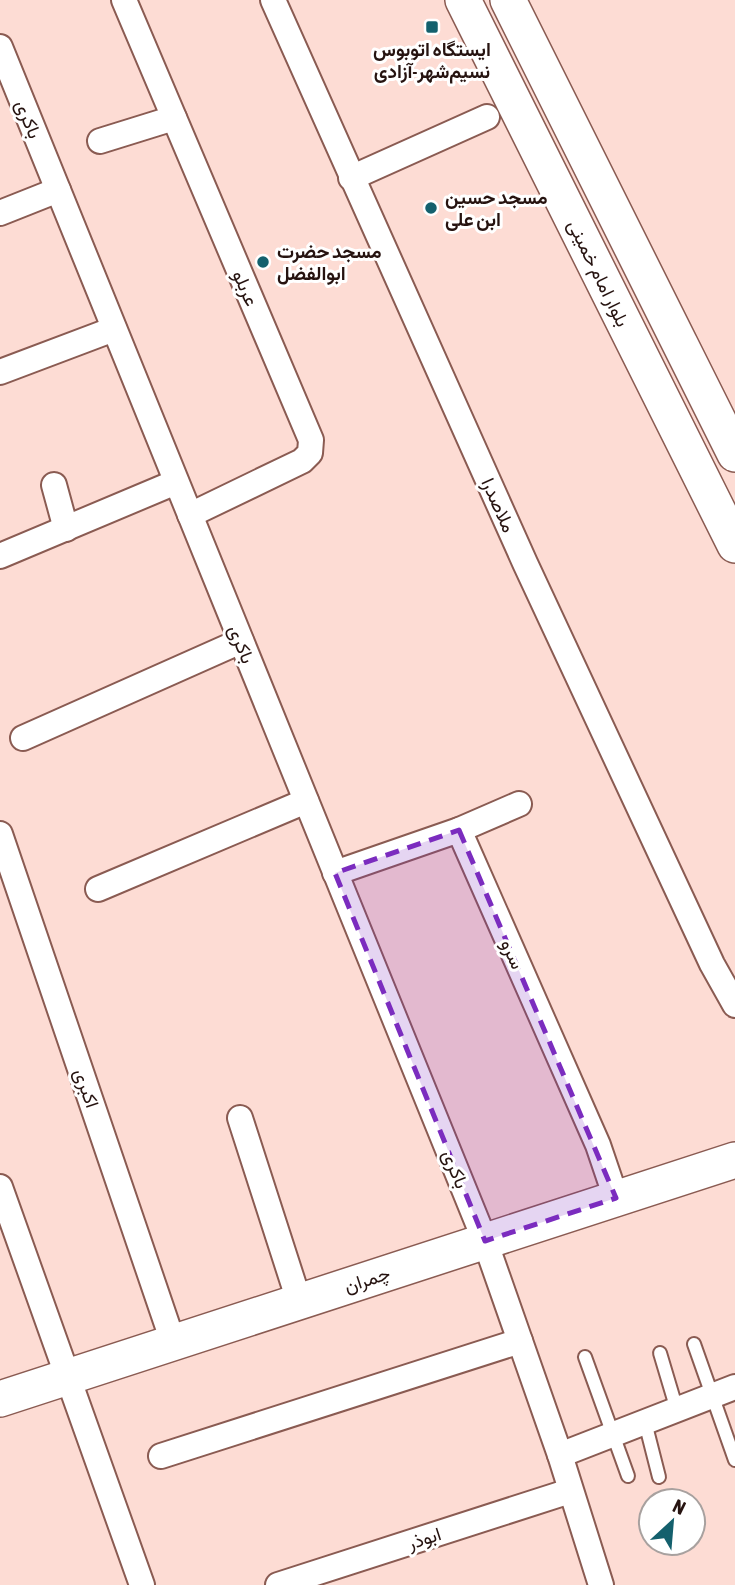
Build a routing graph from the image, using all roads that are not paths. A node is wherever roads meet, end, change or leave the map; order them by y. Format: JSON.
{"nodes":[{"id":1,"x":124,"y":0,"type":"edge"},
{"id":2,"x":273,"y":0,"type":"edge"},
{"id":3,"x":463,"y":0,"type":"edge"},
{"id":4,"x":508,"y":0,"type":"edge"},
{"id":5,"x":2,"y":59,"type":"edge"},
{"id":6,"x":486,"y":117,"type":"dead end"},
{"id":7,"x":174,"y":118,"type":"junction"},
{"id":8,"x":100,"y":141,"type":"dead end"},
{"id":9,"x":351,"y":178,"type":"junction"},
{"id":10,"x":58,"y":190,"type":"junction"},
{"id":11,"x":0,"y":213,"type":"edge"},
{"id":12,"x":114,"y":328,"type":"junction"},
{"id":13,"x":0,"y":372,"type":"edge"},
{"id":14,"x":735,"y":454,"type":"edge"},
{"id":15,"x":176,"y":482,"type":"junction"},
{"id":16,"x":54,"y":485,"type":"dead end"},
{"id":17,"x":190,"y":515,"type":"junction"},
{"id":18,"x":66,"y":529,"type":"junction"},
{"id":19,"x":735,"y":545,"type":"edge"},
{"id":20,"x":0,"y":556,"type":"edge"},
{"id":21,"x":241,"y":641,"type":"junction"},
{"id":22,"x":23,"y":738,"type":"dead end"},
{"id":23,"x":306,"y":801,"type":"junction"},
{"id":24,"x":519,"y":804,"type":"dead end"},
{"id":25,"x":459,"y":830,"type":"junction"},
{"id":26,"x":0,"y":834,"type":"edge"},
{"id":27,"x":335,"y":873,"type":"junction"},
{"id":28,"x":98,"y":889,"type":"dead end"},
{"id":29,"x":734,"y":999,"type":"edge"},
{"id":30,"x":240,"y":1118,"type":"dead end"},
{"id":31,"x":735,"y":1160,"type":"edge"},
{"id":32,"x":0,"y":1187,"type":"edge"},
{"id":33,"x":616,"y":1198,"type":"junction"},
{"id":34,"x":485,"y":1241,"type":"junction"},
{"id":35,"x":299,"y":1301,"type":"junction"},
{"id":36,"x":520,"y":1341,"type":"junction"},
{"id":37,"x":173,"y":1342,"type":"junction"},
{"id":38,"x":694,"y":1344,"type":"dead end"},
{"id":39,"x":660,"y":1353,"type":"dead end"},
{"id":40,"x":585,"y":1357,"type":"dead end"},
{"id":41,"x":68,"y":1376,"type":"junction"},
{"id":42,"x":724,"y":1391,"type":"edge"},
{"id":43,"x":0,"y":1399,"type":"edge"},
{"id":44,"x":677,"y":1410,"type":"junction"},
{"id":45,"x":645,"y":1422,"type":"junction"},
{"id":46,"x":613,"y":1435,"type":"junction"},
{"id":47,"x":560,"y":1455,"type":"junction"},
{"id":48,"x":161,"y":1456,"type":"dead end"},
{"id":49,"x":735,"y":1460,"type":"edge"},
{"id":50,"x":628,"y":1476,"type":"dead end"},
{"id":51,"x":659,"y":1477,"type":"dead end"},
{"id":52,"x":570,"y":1491,"type":"junction"},
{"id":53,"x":142,"y":1585,"type":"edge"},
{"id":54,"x":278,"y":1585,"type":"edge"},
{"id":55,"x":601,"y":1585,"type":"edge"}],
"edges":[{"from":1,"to":7,"type":"street","name":"عربلو"},
{"from":2,"to":9,"type":"street","name":"ملاصدرا"},
{"from":3,"to":19,"type":"main road","name":"بلوار امام خمینی"},
{"from":4,"to":14,"type":"main road","name":"بلوار امام خمینی"},
{"from":5,"to":10,"type":"street","name":"باکری"},
{"from":6,"to":9,"type":"street"},
{"from":7,"to":8,"type":"street"},
{"from":7,"to":17,"type":"street","name":"عربلو"},
{"from":9,"to":29,"type":"street","name":"ملاصدرا"},
{"from":10,"to":11,"type":"street"},
{"from":10,"to":12,"type":"street","name":"باکری"},
{"from":12,"to":13,"type":"street"},
{"from":12,"to":15,"type":"street","name":"باکری"},
{"from":15,"to":17,"type":"street","name":"باکری"},
{"from":15,"to":18,"type":"street"},
{"from":16,"to":18,"type":"street"},
{"from":17,"to":21,"type":"street","name":"باکری"},
{"from":18,"to":20,"type":"street"},
{"from":21,"to":22,"type":"street"},
{"from":21,"to":23,"type":"street","name":"باکری"},
{"from":23,"to":27,"type":"street","name":"باکری"},
{"from":23,"to":28,"type":"street"},
{"from":24,"to":25,"type":"street"},
{"from":25,"to":27,"type":"street"},
{"from":25,"to":33,"type":"street","name":"سرو"},
{"from":26,"to":37,"type":"street","name":"اکبری"},
{"from":27,"to":34,"type":"street","name":"باکری"},
{"from":30,"to":35,"type":"street"},
{"from":31,"to":33,"type":"main road","name":"چمران"},
{"from":32,"to":41,"type":"street"},
{"from":33,"to":34,"type":"main road","name":"چمران"},
{"from":34,"to":35,"type":"main road","name":"چمران"},
{"from":34,"to":36,"type":"street"},
{"from":35,"to":37,"type":"main road","name":"چمران"},
{"from":36,"to":47,"type":"street"},
{"from":36,"to":48,"type":"street"},
{"from":37,"to":41,"type":"main road","name":"چمران"},
{"from":38,"to":42,"type":"lane"},
{"from":39,"to":44,"type":"lane"},
{"from":40,"to":46,"type":"lane"},
{"from":41,"to":43,"type":"main road","name":"چمران"},
{"from":41,"to":53,"type":"street"},
{"from":42,"to":44,"type":"street"},
{"from":42,"to":49,"type":"lane"},
{"from":44,"to":45,"type":"street"},
{"from":45,"to":46,"type":"street"},
{"from":45,"to":51,"type":"lane"},
{"from":46,"to":47,"type":"street"},
{"from":46,"to":50,"type":"lane"},
{"from":47,"to":52,"type":"street"},
{"from":52,"to":54,"type":"street","name":"ابوذر"},
{"from":52,"to":55,"type":"street"}]}
